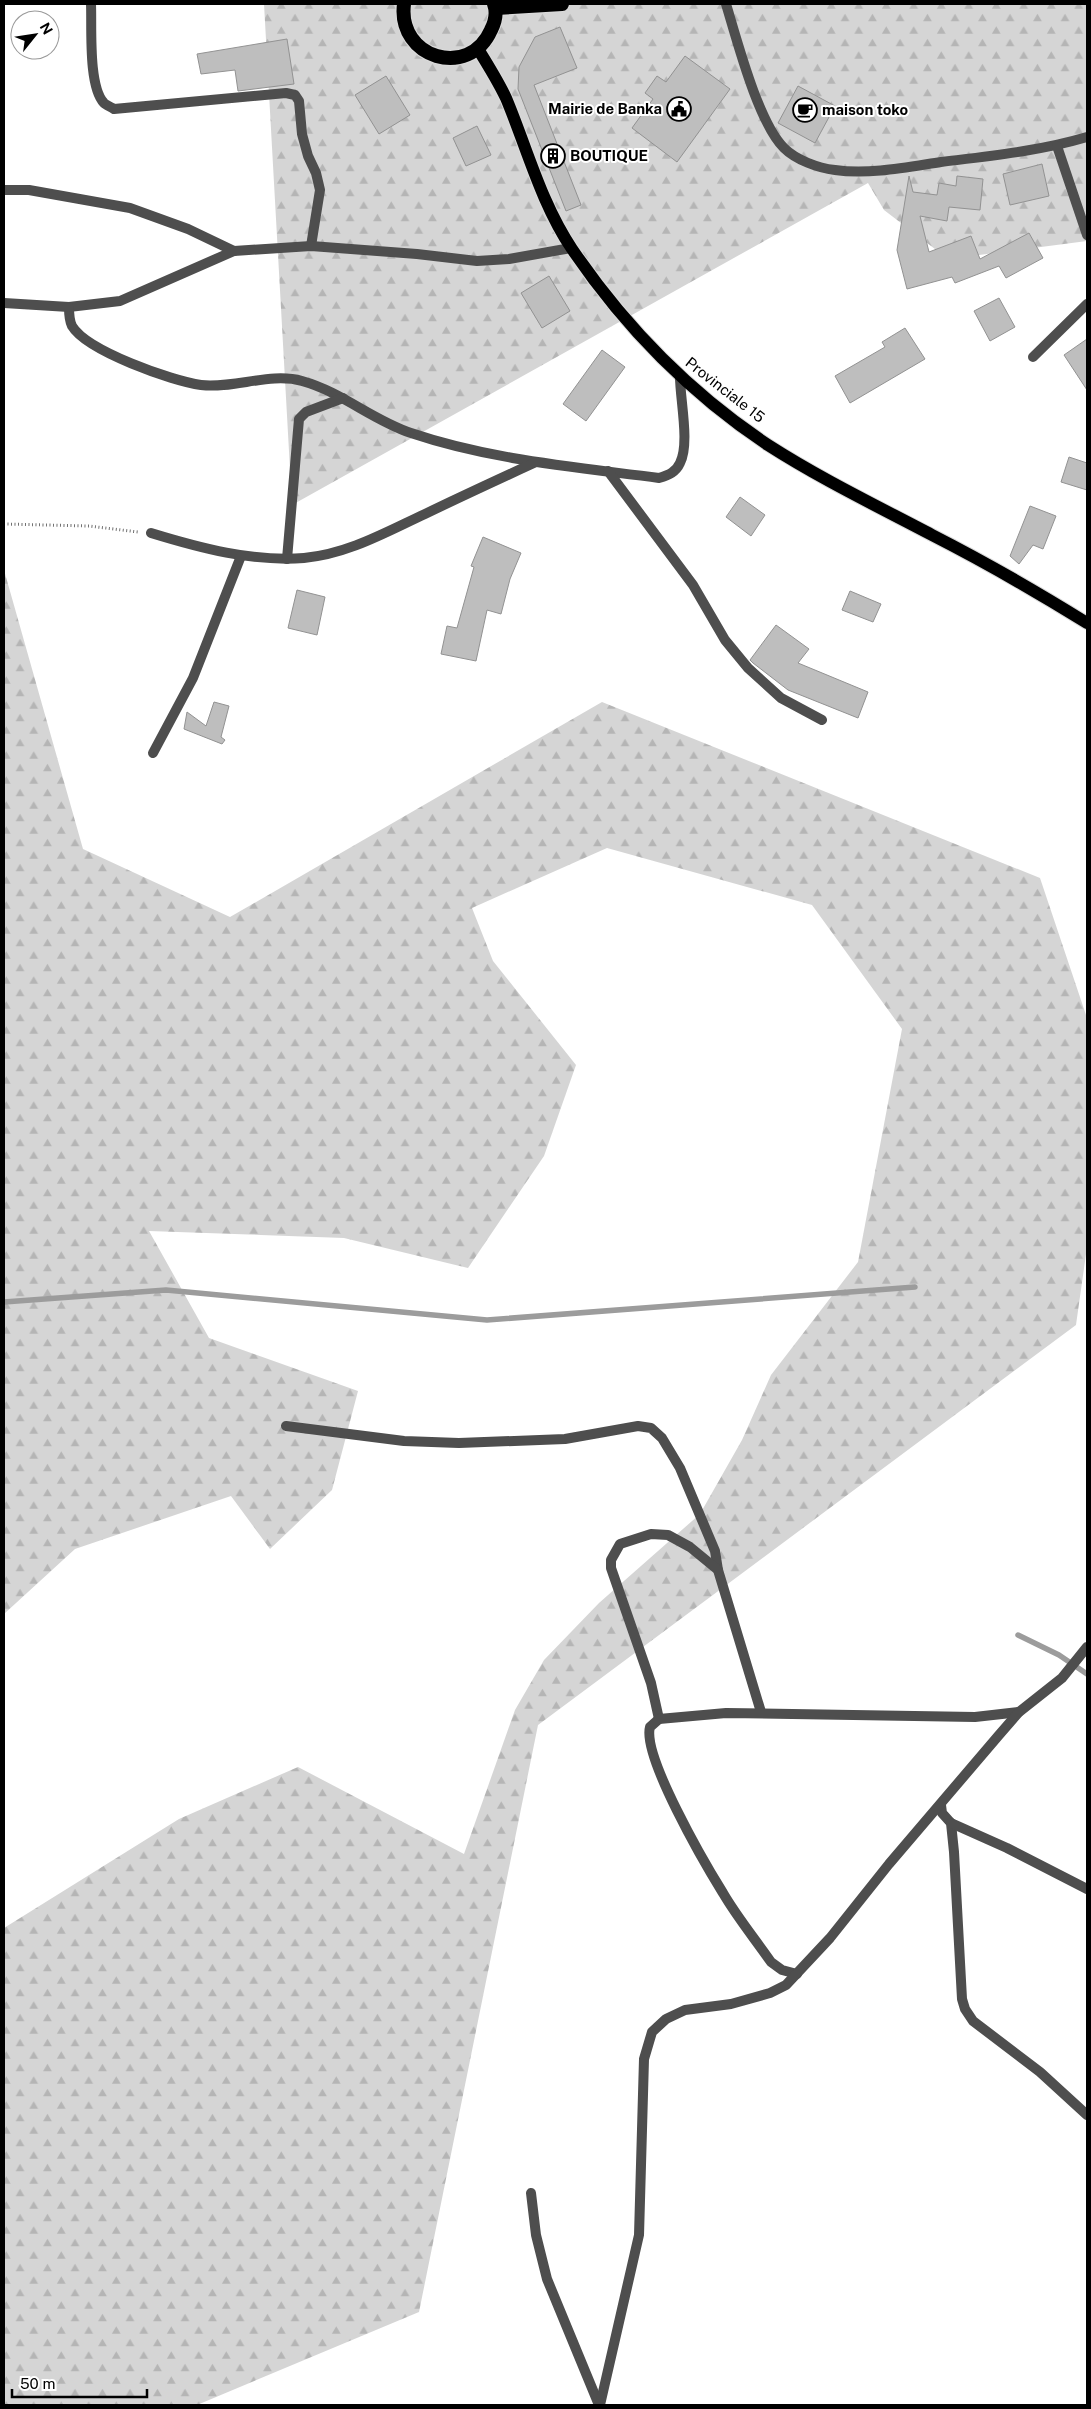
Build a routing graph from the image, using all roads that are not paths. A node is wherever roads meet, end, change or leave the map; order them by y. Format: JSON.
{"nodes":[{"id":1,"x":91,"y":4,"type":"edge"},
{"id":2,"x":404,"y":4,"type":"edge"},
{"id":3,"x":562,"y":4,"type":"edge"},
{"id":4,"x":726,"y":4,"type":"edge"},
{"id":5,"x":495,"y":6,"type":"edge"},
{"id":6,"x":478,"y":49,"type":"junction"},
{"id":7,"x":1087,"y":137,"type":"edge"},
{"id":8,"x":1057,"y":146,"type":"junction"},
{"id":9,"x":4,"y":190,"type":"edge"},
{"id":10,"x":1087,"y":234,"type":"edge"},
{"id":11,"x":311,"y":246,"type":"junction"},
{"id":12,"x":571,"y":248,"type":"junction"},
{"id":13,"x":234,"y":251,"type":"junction"},
{"id":14,"x":4,"y":303,"type":"edge"},
{"id":15,"x":1087,"y":304,"type":"edge"},
{"id":16,"x":69,"y":307,"type":"junction"},
{"id":17,"x":1033,"y":357,"type":"dead end"},
{"id":18,"x":680,"y":377,"type":"junction"},
{"id":19,"x":343,"y":398,"type":"junction"},
{"id":20,"x":536,"y":462,"type":"junction"},
{"id":21,"x":608,"y":471,"type":"junction"},
{"id":22,"x":151,"y":533,"type":"road end"},
{"id":23,"x":242,"y":556,"type":"junction"},
{"id":24,"x":287,"y":559,"type":"junction"},
{"id":25,"x":1087,"y":623,"type":"edge"},
{"id":26,"x":822,"y":720,"type":"dead end"},
{"id":27,"x":153,"y":753,"type":"dead end"},
{"id":28,"x":286,"y":1426,"type":"dead end"},
{"id":29,"x":718,"y":1570,"type":"junction"},
{"id":30,"x":1084,"y":1651,"type":"edge"},
{"id":31,"x":761,"y":1712,"type":"junction"},
{"id":32,"x":1019,"y":1712,"type":"junction"},
{"id":33,"x":660,"y":1719,"type":"junction"},
{"id":34,"x":941,"y":1805,"type":"junction"},
{"id":35,"x":950,"y":1824,"type":"junction"},
{"id":36,"x":1087,"y":1889,"type":"edge"},
{"id":37,"x":797,"y":1974,"type":"junction"},
{"id":38,"x":1087,"y":2115,"type":"edge"},
{"id":39,"x":531,"y":2193,"type":"dead end"},
{"id":40,"x":599,"y":2405,"type":"edge"}],
"edges":[{"from":1,"to":11,"type":"street"},
{"from":2,"to":6,"type":"highway"},
{"from":3,"to":5,"type":"highway"},
{"from":4,"to":8,"type":"street"},
{"from":5,"to":6,"type":"highway"},
{"from":6,"to":12,"type":"main road","name":"Provinciale 15"},
{"from":7,"to":8,"type":"street"},
{"from":8,"to":10,"type":"street"},
{"from":9,"to":13,"type":"street"},
{"from":11,"to":12,"type":"street"},
{"from":11,"to":13,"type":"street"},
{"from":12,"to":18,"type":"main road","name":"Provinciale 15"},
{"from":13,"to":16,"type":"street"},
{"from":14,"to":16,"type":"street"},
{"from":15,"to":17,"type":"street"},
{"from":16,"to":19,"type":"street"},
{"from":18,"to":21,"type":"street"},
{"from":18,"to":25,"type":"main road","name":"Provinciale 15"},
{"from":19,"to":20,"type":"street"},
{"from":19,"to":24,"type":"street"},
{"from":20,"to":21,"type":"street"},
{"from":20,"to":24,"type":"street"},
{"from":21,"to":26,"type":"street"},
{"from":22,"to":23,"type":"street"},
{"from":23,"to":24,"type":"street"},
{"from":23,"to":27,"type":"street"},
{"from":28,"to":29,"type":"street"},
{"from":29,"to":31,"type":"street"},
{"from":29,"to":33,"type":"street"},
{"from":30,"to":32,"type":"street"},
{"from":31,"to":32,"type":"street"},
{"from":31,"to":33,"type":"street"},
{"from":32,"to":34,"type":"street"},
{"from":33,"to":37,"type":"street"},
{"from":34,"to":35,"type":"street"},
{"from":34,"to":37,"type":"street"},
{"from":35,"to":36,"type":"street"},
{"from":35,"to":38,"type":"street"},
{"from":37,"to":40,"type":"street"},
{"from":39,"to":40,"type":"street"}]}
